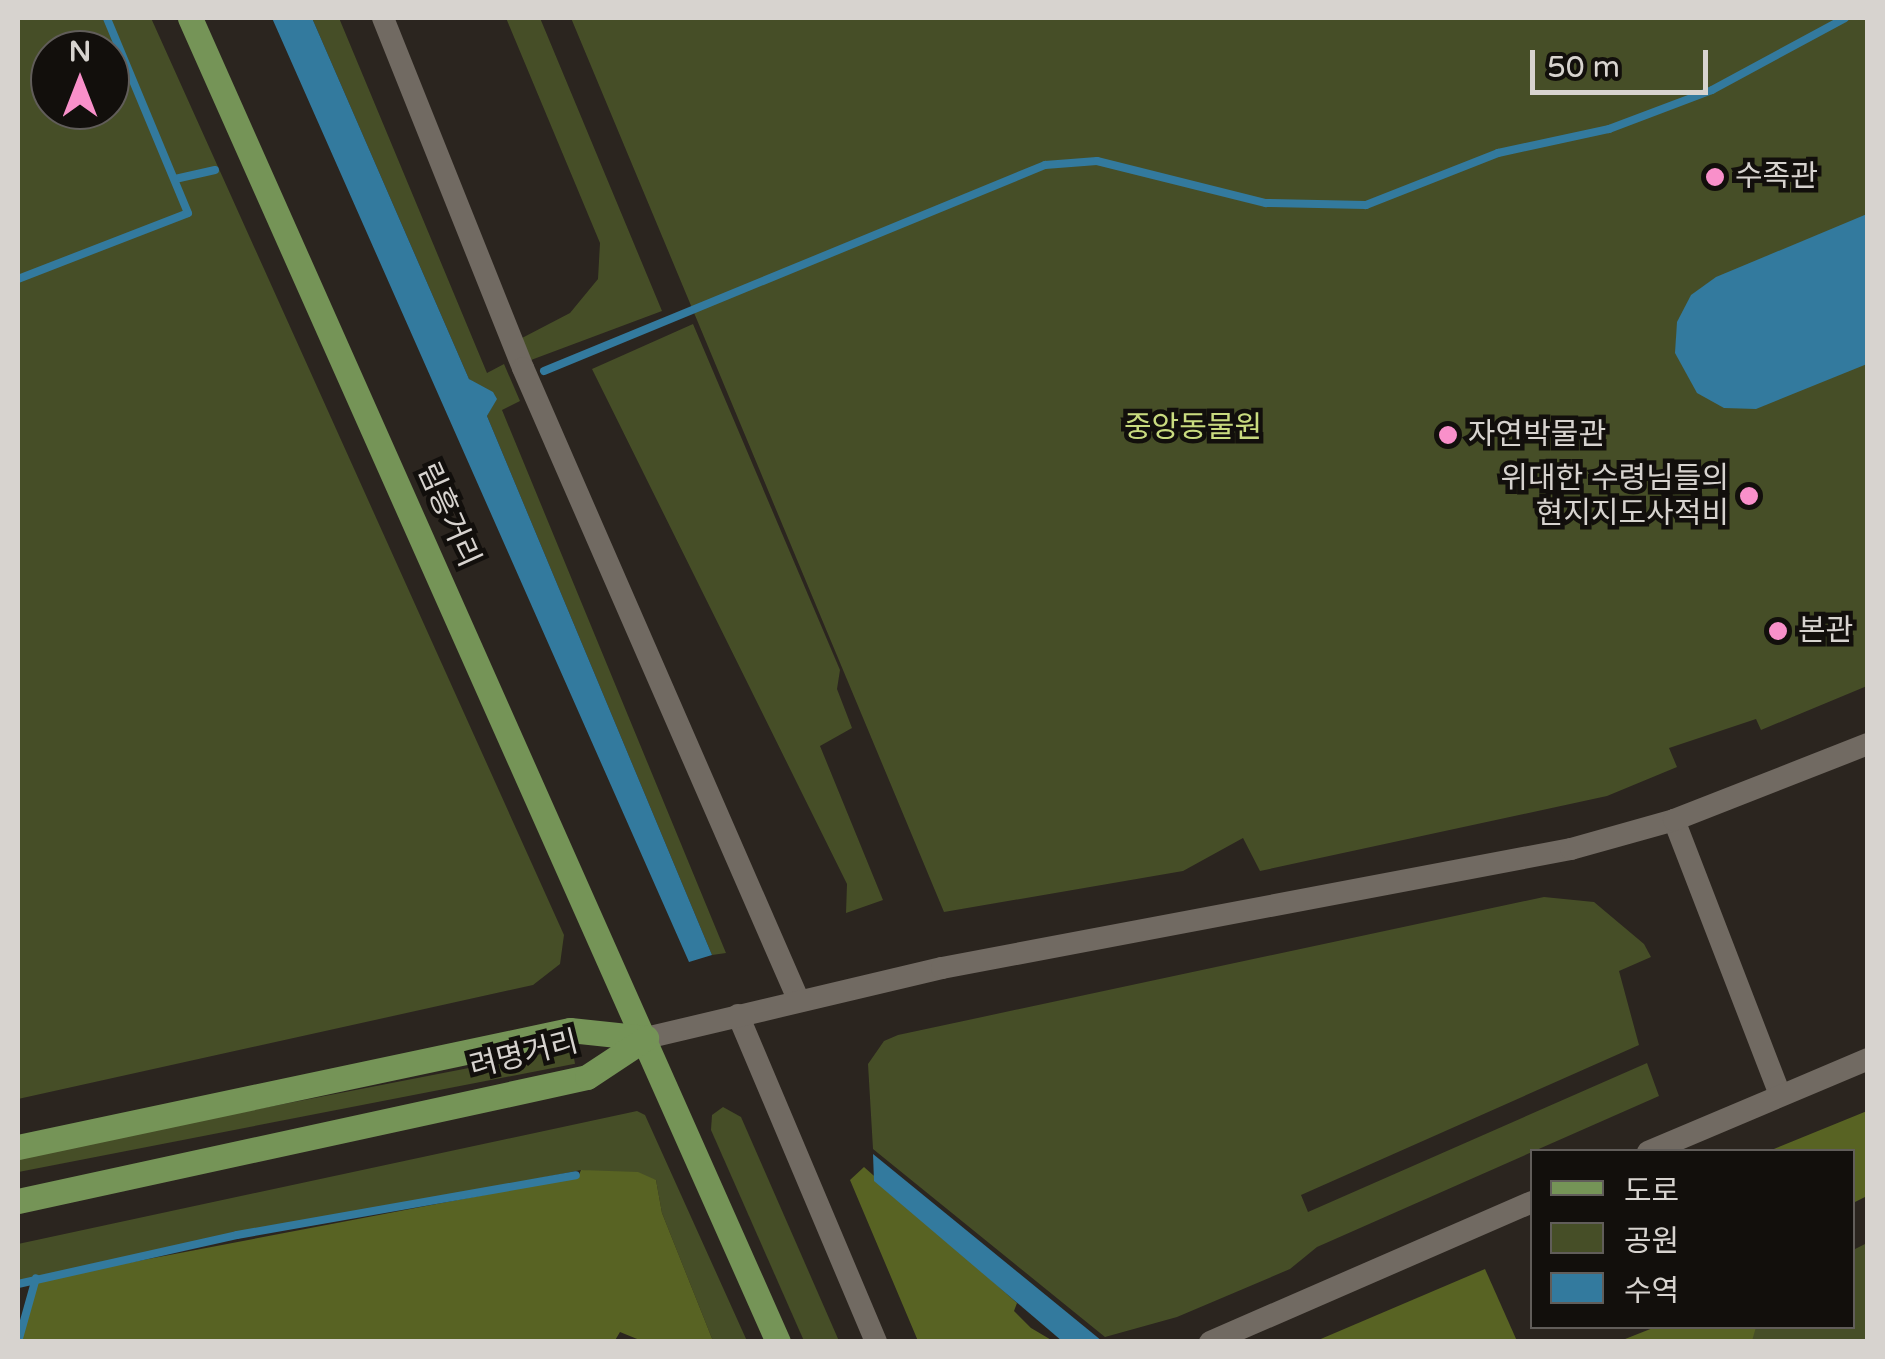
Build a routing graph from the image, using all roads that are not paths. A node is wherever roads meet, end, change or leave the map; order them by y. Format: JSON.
{"nodes":[{"id":1,"x":190,"y":18,"type":"edge"},
{"id":2,"x":383,"y":18,"type":"edge"},
{"id":3,"x":1868,"y":744,"type":"edge"},
{"id":4,"x":1674,"y":820,"type":"junction"},
{"id":5,"x":798,"y":999,"type":"junction"},
{"id":6,"x":738,"y":1015,"type":"junction"},
{"id":7,"x":646,"y":1038,"type":"junction"},
{"id":8,"x":1868,"y":1059,"type":"edge"},
{"id":9,"x":1780,"y":1094,"type":"junction"},
{"id":10,"x":18,"y":1147,"type":"edge"},
{"id":11,"x":1655,"y":1149,"type":"edge"},
{"id":12,"x":18,"y":1201,"type":"edge"},
{"id":13,"x":1530,"y":1203,"type":"edge"},
{"id":14,"x":778,"y":1342,"type":"edge"},
{"id":15,"x":876,"y":1342,"type":"edge"},
{"id":16,"x":1210,"y":1342,"type":"edge"}],
"edges":[{"from":1,"to":7,"type":"main road","name":"림흥거리"},
{"from":2,"to":5,"type":"street"},
{"from":3,"to":4,"type":"street"},
{"from":4,"to":5,"type":"street"},
{"from":4,"to":9,"type":"street"},
{"from":5,"to":6,"type":"street"},
{"from":6,"to":7,"type":"street"},
{"from":6,"to":15,"type":"street"},
{"from":7,"to":10,"type":"main road","name":"려명거리"},
{"from":7,"to":12,"type":"main road","name":"려명거리"},
{"from":7,"to":14,"type":"main road","name":"림흥거리"},
{"from":8,"to":9,"type":"street"},
{"from":9,"to":11,"type":"street"},
{"from":13,"to":16,"type":"street"}]}
